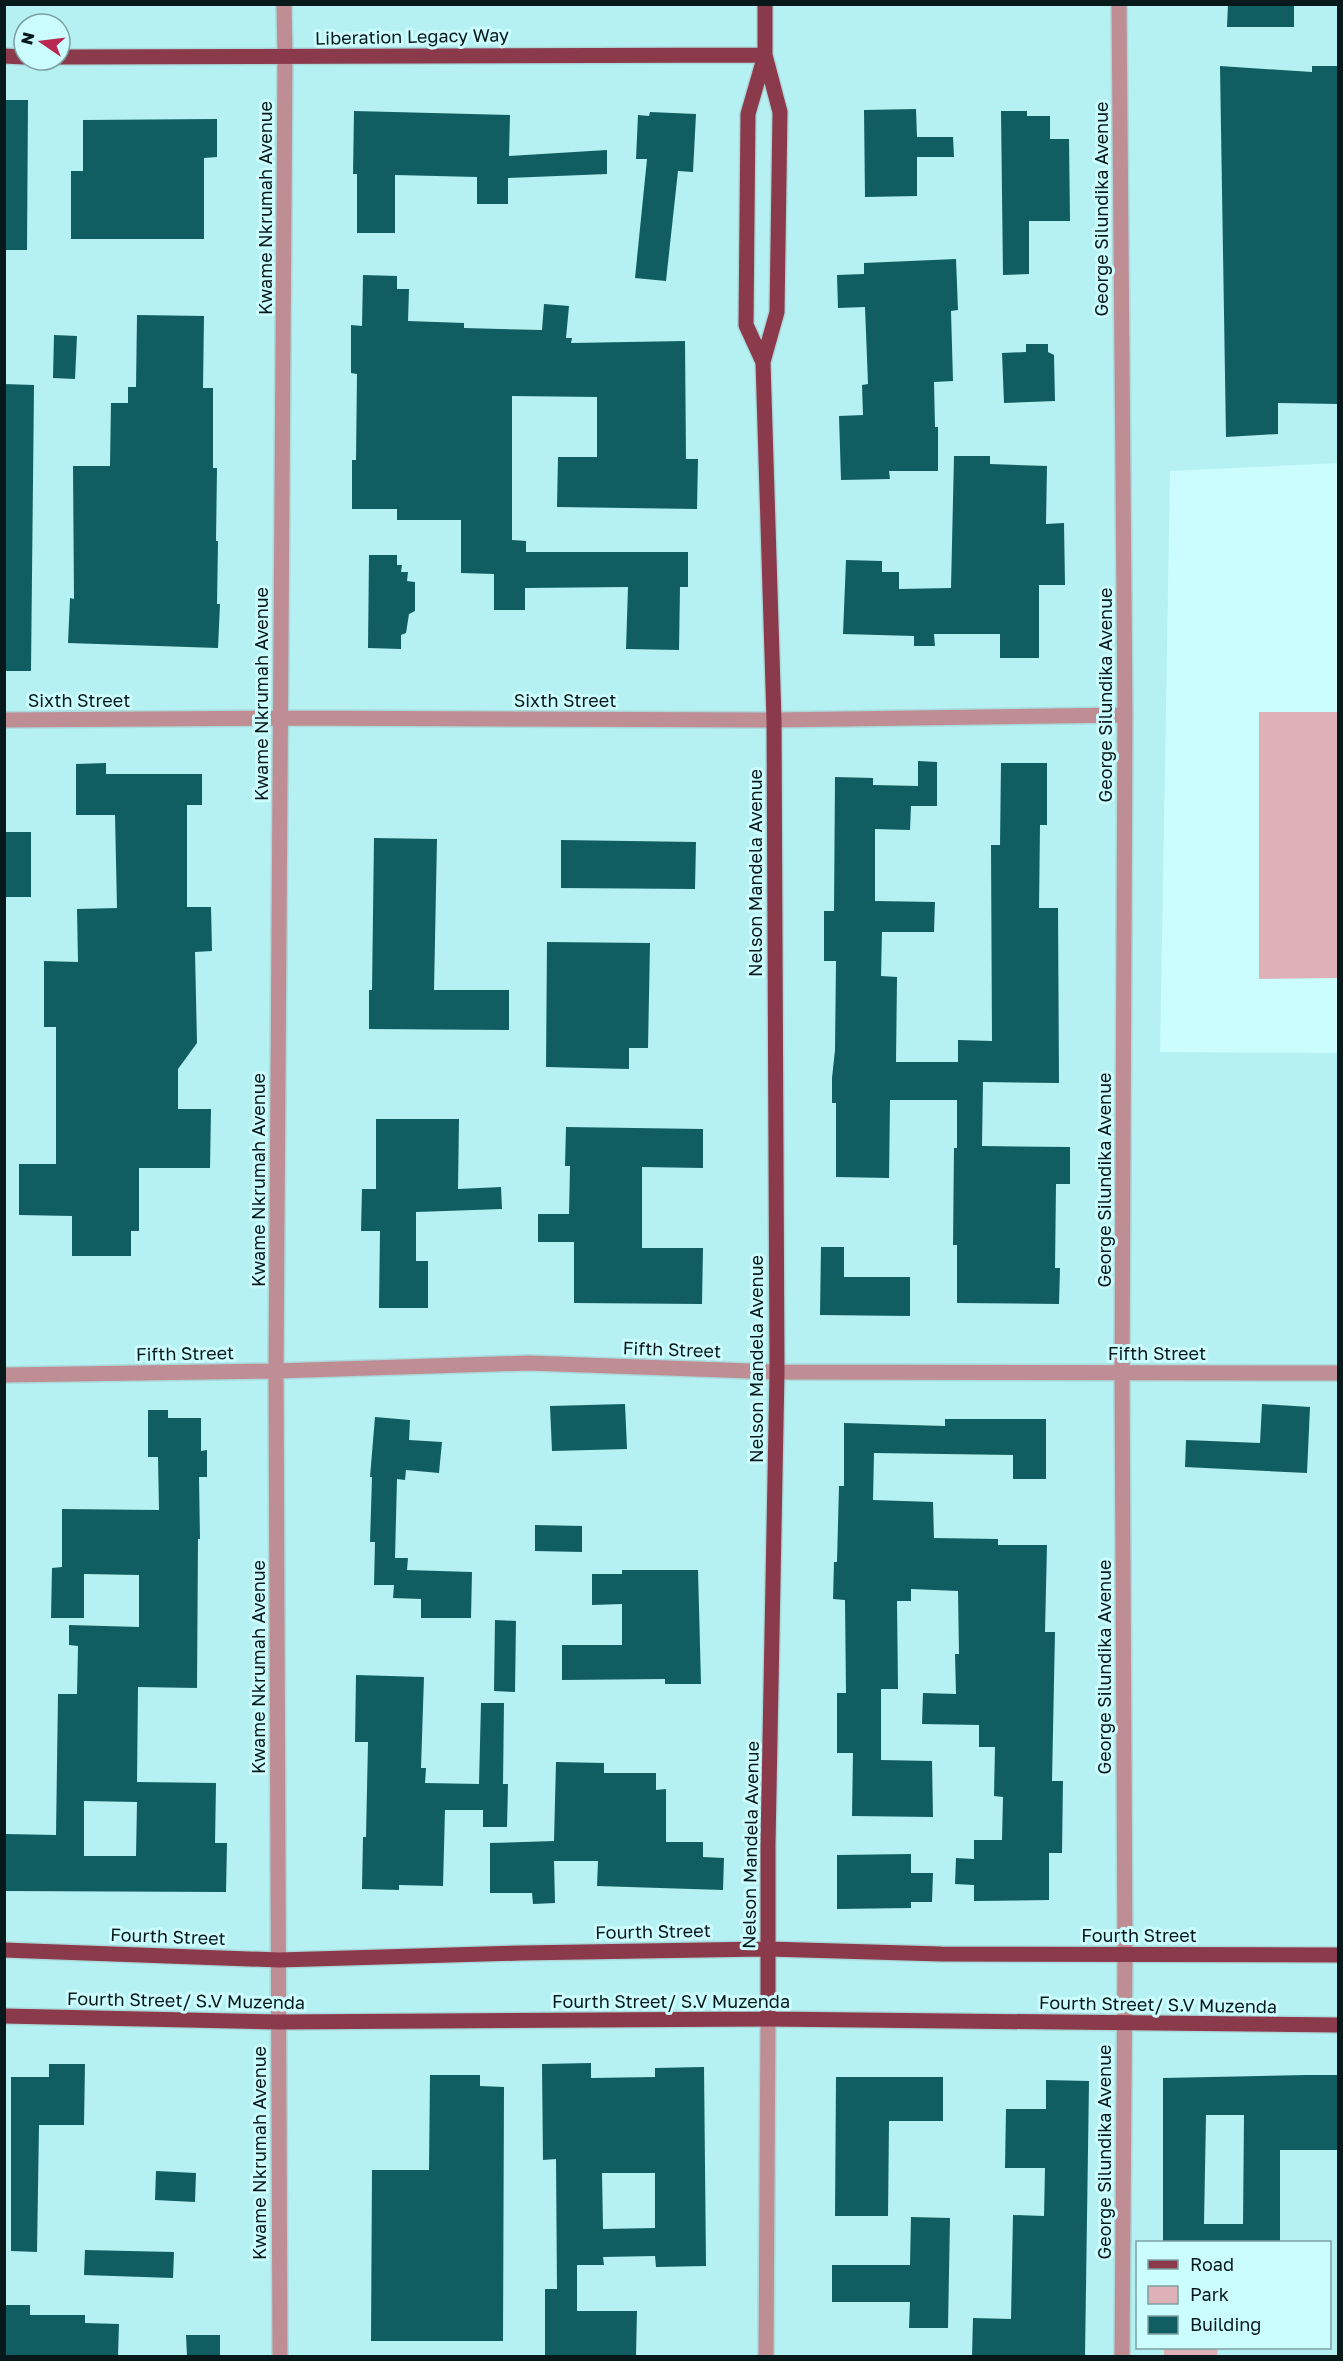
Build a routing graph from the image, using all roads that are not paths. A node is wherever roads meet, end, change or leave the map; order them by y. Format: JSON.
{"nodes":[{"id":1,"x":284,"y":4,"type":"edge"},
{"id":2,"x":765,"y":4,"type":"edge"},
{"id":3,"x":1119,"y":4,"type":"edge"},
{"id":4,"x":765,"y":55,"type":"junction"},
{"id":5,"x":72,"y":57,"type":"edge"},
{"id":6,"x":285,"y":57,"type":"junction"},
{"id":7,"x":763,"y":362,"type":"junction"},
{"id":8,"x":1125,"y":715,"type":"junction"},
{"id":9,"x":281,"y":718,"type":"junction"},
{"id":10,"x":4,"y":720,"type":"edge"},
{"id":11,"x":774,"y":720,"type":"junction"},
{"id":12,"x":276,"y":1371,"type":"junction"},
{"id":13,"x":777,"y":1372,"type":"junction"},
{"id":14,"x":1122,"y":1373,"type":"junction"},
{"id":15,"x":1338,"y":1373,"type":"edge"},
{"id":16,"x":4,"y":1375,"type":"edge"},
{"id":17,"x":768,"y":1949,"type":"junction"},
{"id":18,"x":4,"y":1950,"type":"edge"},
{"id":19,"x":1125,"y":1954,"type":"junction"},
{"id":20,"x":1338,"y":1955,"type":"edge"},
{"id":21,"x":279,"y":1960,"type":"junction"},
{"id":22,"x":4,"y":2016,"type":"edge"},
{"id":23,"x":768,"y":2019,"type":"junction"},
{"id":24,"x":278,"y":2022,"type":"junction"},
{"id":25,"x":1124,"y":2023,"type":"junction"},
{"id":26,"x":1338,"y":2025,"type":"edge"},
{"id":27,"x":280,"y":2356,"type":"edge"},
{"id":28,"x":766,"y":2356,"type":"edge"},
{"id":29,"x":1122,"y":2356,"type":"edge"}],
"edges":[{"from":1,"to":6,"type":"street","name":"Kwame Nkrumah Avenue"},
{"from":2,"to":4,"type":"main road","name":"Nelson Mandela Avenue"},
{"from":3,"to":8,"type":"street","name":"George Silundika Avenue"},
{"from":4,"to":6,"type":"main road","name":"Liberation Legacy Way"},
{"from":4,"to":7,"type":"main road","name":"Nelson Mandela Avenue"},
{"from":4,"to":7,"type":"main road","name":"Nelson Mandela Avenue"},
{"from":5,"to":6,"type":"main road","name":"Liberation Legacy Way"},
{"from":6,"to":9,"type":"street","name":"Kwame Nkrumah Avenue"},
{"from":7,"to":11,"type":"main road","name":"Nelson Mandela Avenue"},
{"from":8,"to":11,"type":"street","name":"Sixth Street"},
{"from":8,"to":14,"type":"street","name":"George Silundika Avenue"},
{"from":9,"to":10,"type":"street","name":"Sixth Street"},
{"from":9,"to":11,"type":"street","name":"Sixth Street"},
{"from":9,"to":12,"type":"street","name":"Kwame Nkrumah Avenue"},
{"from":11,"to":13,"type":"main road","name":"Nelson Mandela Avenue"},
{"from":12,"to":13,"type":"street","name":"Fifth Street"},
{"from":12,"to":16,"type":"street","name":"Fifth Street"},
{"from":12,"to":21,"type":"street","name":"Kwame Nkrumah Avenue"},
{"from":13,"to":14,"type":"street","name":"Fifth Street"},
{"from":13,"to":17,"type":"main road","name":"Nelson Mandela Avenue"},
{"from":14,"to":15,"type":"street","name":"Fifth Street"},
{"from":14,"to":19,"type":"street","name":"George Silundika Avenue"},
{"from":17,"to":19,"type":"main road","name":"Fourth Street"},
{"from":17,"to":21,"type":"main road","name":"Fourth Street"},
{"from":17,"to":23,"type":"main road","name":"Nelson Mandela Avenue"},
{"from":18,"to":21,"type":"main road","name":"Fourth Street"},
{"from":19,"to":20,"type":"main road","name":"Fourth Street"},
{"from":19,"to":25,"type":"street","name":"George Silundika Avenue"},
{"from":21,"to":24,"type":"street","name":"Kwame Nkrumah Avenue"},
{"from":22,"to":24,"type":"main road","name":"Fourth Street/ S.V Muzenda"},
{"from":23,"to":24,"type":"main road","name":"Fourth Street/ S.V Muzenda"},
{"from":23,"to":25,"type":"main road","name":"Fourth Street/ S.V Muzenda"},
{"from":23,"to":28,"type":"street","name":"Nelson Mandela Avenue"},
{"from":24,"to":27,"type":"street","name":"Kwame Nkrumah Avenue"},
{"from":25,"to":26,"type":"main road","name":"Fourth Street/ S.V Muzenda"},
{"from":25,"to":29,"type":"street","name":"George Silundika Avenue"}]}
